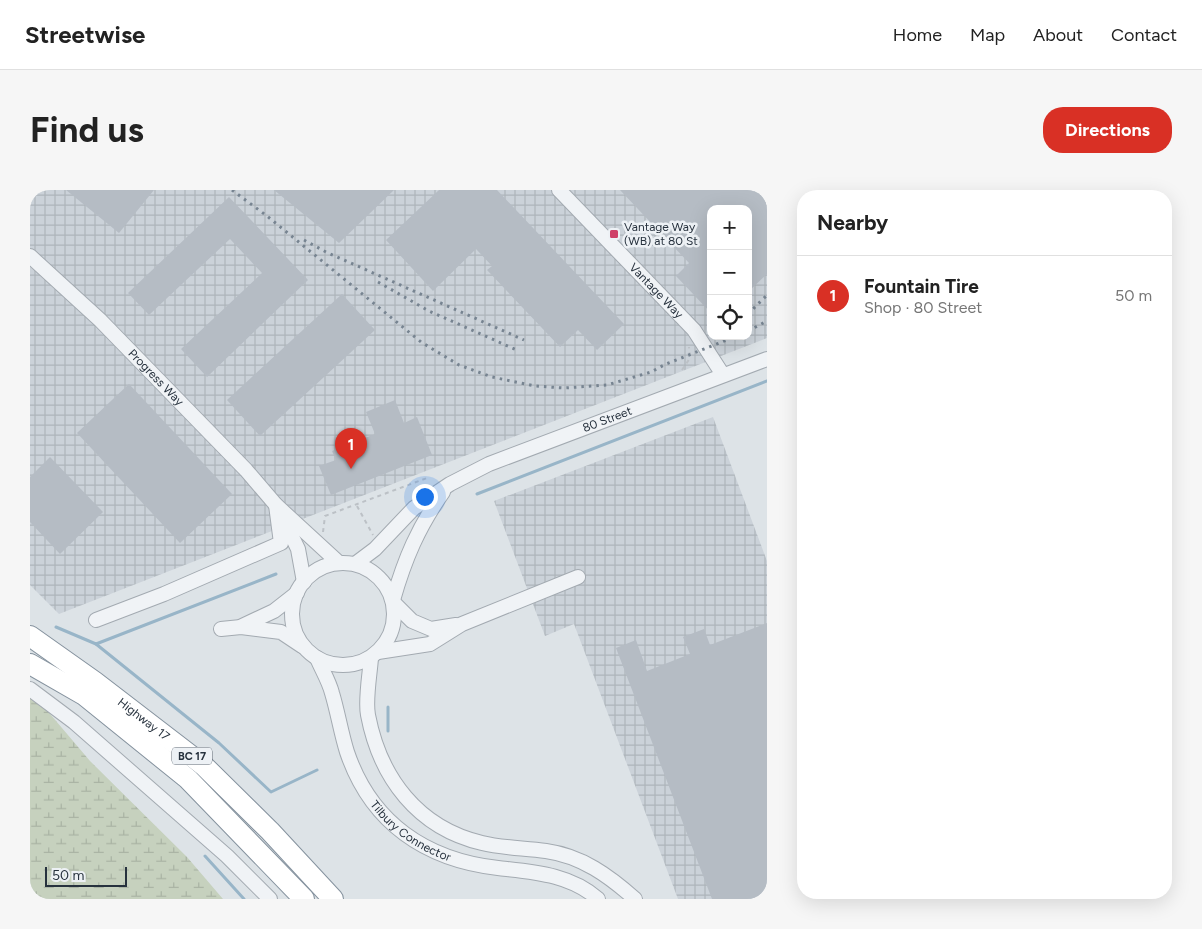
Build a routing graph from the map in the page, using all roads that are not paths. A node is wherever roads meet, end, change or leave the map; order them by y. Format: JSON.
{"nodes":[{"id":1,"x":559,"y":190,"type":"edge"},
{"id":2,"x":30,"y":256,"type":"edge"},
{"id":3,"x":767,"y":359,"type":"edge"},
{"id":4,"x":723,"y":375,"type":"junction"},
{"id":5,"x":450,"y":484,"type":"junction"},
{"id":6,"x":276,"y":505,"type":"junction"},
{"id":7,"x":339,"y":563,"type":"junction"},
{"id":8,"x":355,"y":564,"type":"junction"},
{"id":9,"x":578,"y":577,"type":"dead end"},
{"id":10,"x":300,"y":588,"type":"junction"},
{"id":11,"x":393,"y":601,"type":"junction"},
{"id":12,"x":96,"y":620,"type":"dead end"},
{"id":13,"x":462,"y":624,"type":"junction"},
{"id":14,"x":242,"y":626,"type":"junction"},
{"id":15,"x":222,"y":629,"type":"dead end"},
{"id":16,"x":30,"y":636,"type":"edge"},
{"id":17,"x":312,"y":654,"type":"junction"},
{"id":18,"x":375,"y":655,"type":"junction"},
{"id":19,"x":30,"y":664,"type":"edge"},
{"id":20,"x":30,"y":689,"type":"edge"},
{"id":21,"x":270,"y":899,"type":"edge"},
{"id":22,"x":304,"y":899,"type":"edge"},
{"id":23,"x":333,"y":899,"type":"edge"},
{"id":24,"x":598,"y":899,"type":"edge"},
{"id":25,"x":635,"y":899,"type":"edge"}],
"edges":[{"from":1,"to":4,"type":"street","name":"Vantage Way"},
{"from":2,"to":6,"type":"street","name":"Progress Way"},
{"from":3,"to":4,"type":"street","name":"80 Street"},
{"from":4,"to":5,"type":"street","name":"80 Street"},
{"from":5,"to":8,"type":"street","name":"80 Street"},
{"from":5,"to":11,"type":"street","name":"80 Street"},
{"from":6,"to":7,"type":"street","name":"Progress Way"},
{"from":6,"to":10,"type":"street","name":"Progress Way"},
{"from":6,"to":12,"type":"street"},
{"from":7,"to":8,"type":"street"},
{"from":7,"to":10,"type":"street"},
{"from":8,"to":11,"type":"street"},
{"from":9,"to":13,"type":"street"},
{"from":10,"to":14,"type":"street"},
{"from":10,"to":17,"type":"street"},
{"from":11,"to":13,"type":"street"},
{"from":11,"to":18,"type":"street"},
{"from":13,"to":18,"type":"street"},
{"from":14,"to":15,"type":"street"},
{"from":14,"to":17,"type":"street"},
{"from":16,"to":23,"type":"highway","name":"Highway 17","number":"BC 17"},
{"from":17,"to":18,"type":"street"},
{"from":17,"to":24,"type":"street","name":"Tilbury Connector"},
{"from":18,"to":25,"type":"street","name":"Tilbury Connector"},
{"from":19,"to":22,"type":"highway","name":"Highway 17","number":"BC 17"},
{"from":20,"to":21,"type":"street"}]}
